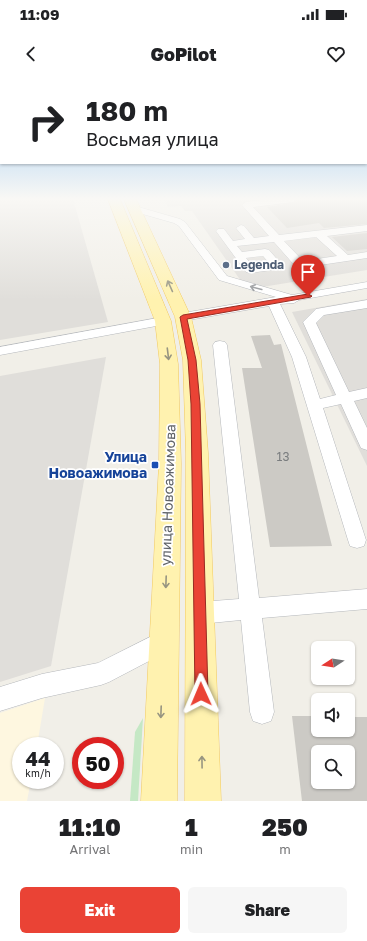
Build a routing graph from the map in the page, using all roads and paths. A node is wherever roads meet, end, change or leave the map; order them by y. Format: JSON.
{"nodes":[{"id":1,"x":128,"y":233,"type":"edge"},
{"id":2,"x":142,"y":233,"type":"edge"},
{"id":3,"x":189,"y":233,"type":"edge"},
{"id":4,"x":222,"y":233,"type":"edge"},
{"id":5,"x":245,"y":233,"type":"edge"},
{"id":6,"x":271,"y":233,"type":"edge"},
{"id":7,"x":318,"y":233,"type":"junction"},
{"id":8,"x":321,"y":233,"type":"edge"},
{"id":9,"x":276,"y":238,"type":"junction"},
{"id":10,"x":251,"y":241,"type":"junction"},
{"id":11,"x":230,"y":244,"type":"junction"},
{"id":12,"x":367,"y":255,"type":"edge"},
{"id":13,"x":239,"y":256,"type":"dead end"},
{"id":14,"x":346,"y":258,"type":"junction"},
{"id":15,"x":367,"y":285,"type":"edge"},
{"id":16,"x":294,"y":298,"type":"junction"},
{"id":17,"x":273,"y":302,"type":"junction"},
{"id":18,"x":367,"y":304,"type":"edge"},
{"id":19,"x":173,"y":319,"type":"junction"},
{"id":20,"x":220,"y":345,"type":"dead end"},
{"id":21,"x":0,"y":351,"type":"edge"},
{"id":22,"x":367,"y":393,"type":"edge"},
{"id":23,"x":344,"y":398,"type":"junction"},
{"id":24,"x":314,"y":405,"type":"junction"},
{"id":25,"x":367,"y":444,"type":"edge"},
{"id":26,"x":357,"y":540,"type":"dead end"},
{"id":27,"x":367,"y":599,"type":"edge"},
{"id":28,"x":250,"y":609,"type":"junction"},
{"id":29,"x":200,"y":613,"type":"junction"},
{"id":30,"x":164,"y":642,"type":"junction"},
{"id":31,"x":0,"y":699,"type":"edge"},
{"id":32,"x":262,"y":712,"type":"dead end"},
{"id":33,"x":158,"y":801,"type":"edge"},
{"id":34,"x":203,"y":801,"type":"edge"}],
"edges":[{"from":1,"to":19,"type":"main road","name":"улица Новоажимова"},
{"from":19,"to":2,"type":"main road","name":"улица Новоажимова","one_way":true},
{"from":16,"to":3,"type":"street","one_way":true},
{"from":4,"to":11,"type":"street"},
{"from":5,"to":10,"type":"street"},
{"from":6,"to":9,"type":"street"},
{"from":7,"to":8,"type":"street"},
{"from":7,"to":9,"type":"street"},
{"from":7,"to":14,"type":"street"},
{"from":9,"to":10,"type":"street"},
{"from":9,"to":14,"type":"street"},
{"from":10,"to":11,"type":"street"},
{"from":11,"to":13,"type":"street"},
{"from":12,"to":14,"type":"street"},
{"from":15,"to":16,"type":"street"},
{"from":16,"to":17,"type":"street"},
{"from":17,"to":19,"type":"street"},
{"from":17,"to":24,"type":"street"},
{"from":18,"to":23,"type":"street"},
{"from":19,"to":21,"type":"street"},
{"from":19,"to":29,"type":"main road","name":"улица Новоажимова"},
{"from":19,"to":30,"type":"main road","name":"улица Новоажимова","one_way":true},
{"from":20,"to":28,"type":"street"},
{"from":22,"to":23,"type":"street"},
{"from":23,"to":24,"type":"street"},
{"from":23,"to":25,"type":"street"},
{"from":24,"to":26,"type":"street"},
{"from":27,"to":28,"type":"street"},
{"from":28,"to":29,"type":"street"},
{"from":28,"to":32,"type":"street"},
{"from":34,"to":29,"type":"main road","name":"улица Новоажимова","one_way":true},
{"from":30,"to":31,"type":"street"},
{"from":30,"to":33,"type":"main road","name":"улица Новоажимова","one_way":true}]}
